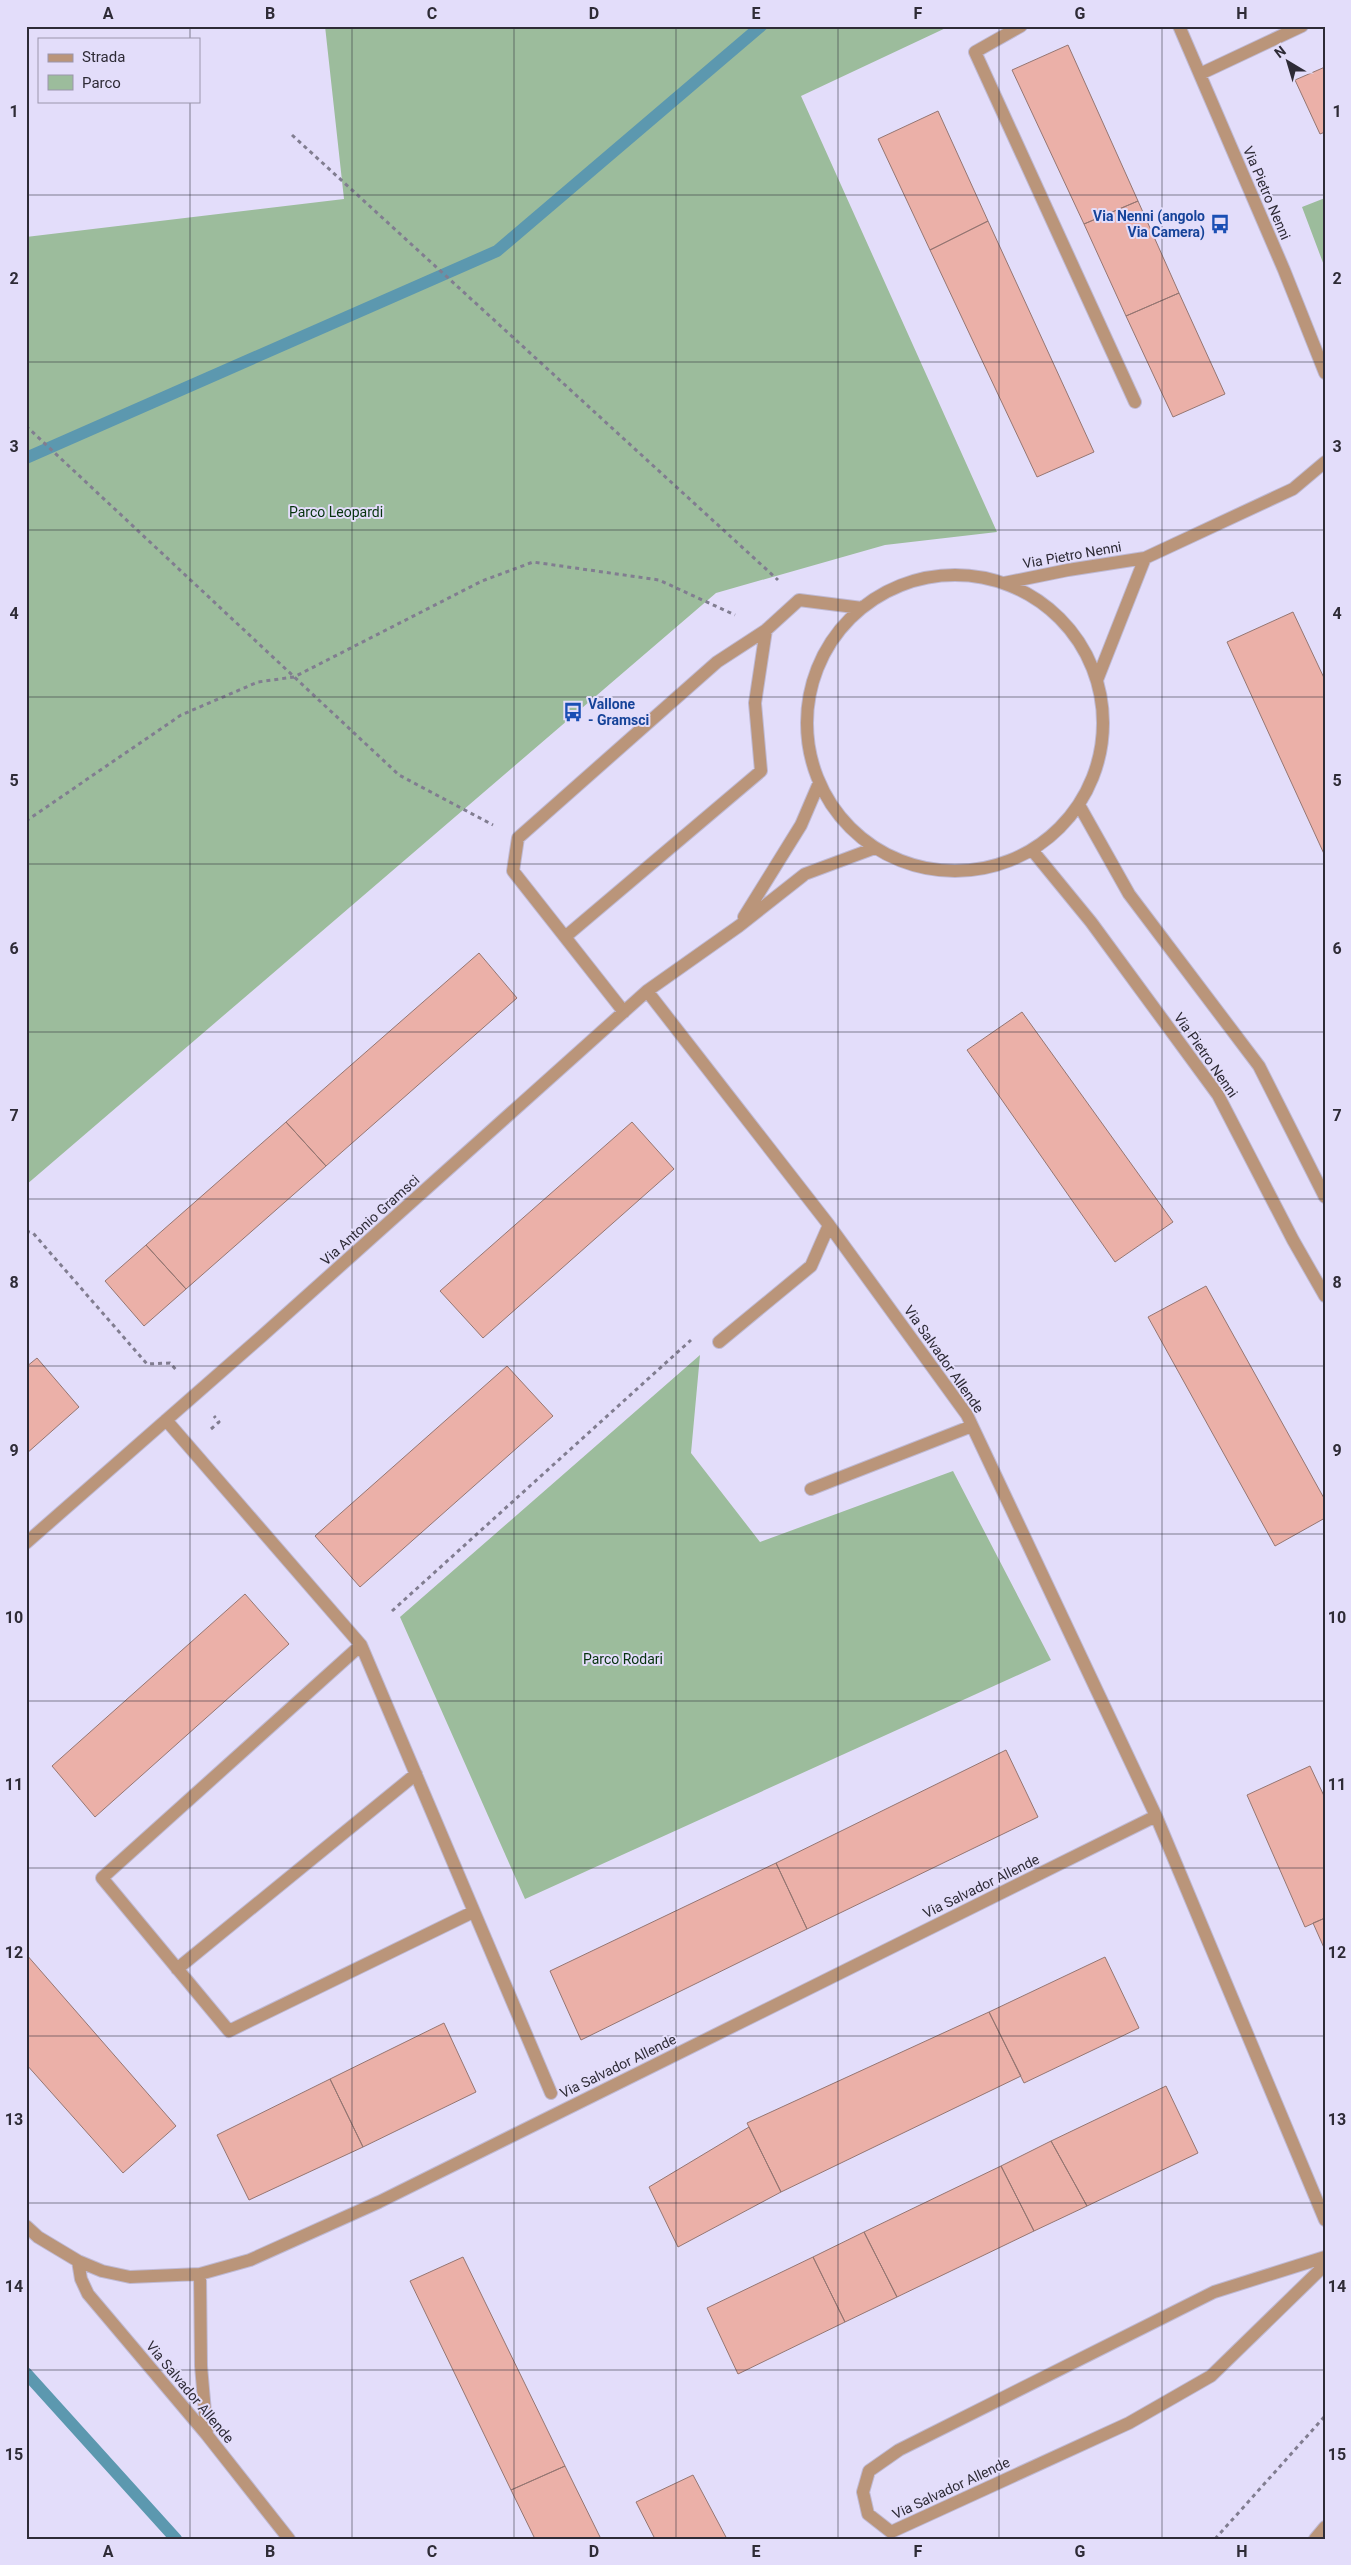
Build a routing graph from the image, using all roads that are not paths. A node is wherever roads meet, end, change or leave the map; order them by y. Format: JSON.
{"nodes":[{"id":1,"x":1021,"y":26,"type":"edge"},
{"id":2,"x":1179,"y":26,"type":"edge"},
{"id":3,"x":1302,"y":26,"type":"edge"},
{"id":4,"x":1200,"y":74,"type":"junction"},
{"id":5,"x":1325,"y":373,"type":"edge"},
{"id":6,"x":1135,"y":402,"type":"dead end"},
{"id":7,"x":1325,"y":462,"type":"edge"},
{"id":8,"x":1145,"y":558,"type":"junction"},
{"id":9,"x":1004,"y":583,"type":"junction"},
{"id":10,"x":862,"y":608,"type":"junction"},
{"id":11,"x":766,"y":630,"type":"junction"},
{"id":12,"x":1097,"y":680,"type":"junction"},
{"id":13,"x":819,"y":782,"type":"junction"},
{"id":14,"x":1079,"y":806,"type":"junction"},
{"id":15,"x":875,"y":848,"type":"junction"},
{"id":16,"x":1032,"y":850,"type":"junction"},
{"id":17,"x":738,"y":926,"type":"junction"},
{"id":18,"x":564,"y":937,"type":"junction"},
{"id":19,"x":647,"y":991,"type":"junction"},
{"id":20,"x":624,"y":1012,"type":"junction"},
{"id":21,"x":1325,"y":1197,"type":"edge"},
{"id":22,"x":830,"y":1225,"type":"junction"},
{"id":23,"x":1325,"y":1296,"type":"edge"},
{"id":24,"x":719,"y":1342,"type":"road end"},
{"id":25,"x":166,"y":1420,"type":"junction"},
{"id":26,"x":972,"y":1426,"type":"junction"},
{"id":27,"x":810,"y":1489,"type":"dead end"},
{"id":28,"x":26,"y":1543,"type":"edge"},
{"id":29,"x":361,"y":1645,"type":"junction"},
{"id":30,"x":416,"y":1774,"type":"junction"},
{"id":31,"x":1156,"y":1816,"type":"junction"},
{"id":32,"x":473,"y":1912,"type":"junction"},
{"id":33,"x":177,"y":1969,"type":"junction"},
{"id":34,"x":551,"y":2093,"type":"dead end"},
{"id":35,"x":1325,"y":2220,"type":"edge"},
{"id":36,"x":26,"y":2226,"type":"edge"},
{"id":37,"x":1325,"y":2257,"type":"edge"},
{"id":38,"x":78,"y":2261,"type":"junction"},
{"id":39,"x":1325,"y":2265,"type":"edge"},
{"id":40,"x":200,"y":2274,"type":"junction"},
{"id":41,"x":207,"y":2435,"type":"junction"},
{"id":42,"x":1325,"y":2528,"type":"edge"},
{"id":43,"x":289,"y":2539,"type":"edge"},
{"id":44,"x":1315,"y":2539,"type":"edge"}],
"edges":[{"from":1,"to":6,"type":"street"},
{"from":2,"to":4,"type":"street","name":"Via Pietro Nenni"},
{"from":3,"to":4,"type":"street"},
{"from":4,"to":5,"type":"street","name":"Via Pietro Nenni"},
{"from":7,"to":8,"type":"street","name":"Via Pietro Nenni"},
{"from":8,"to":9,"type":"street","name":"Via Pietro Nenni"},
{"from":8,"to":12,"type":"street"},
{"from":9,"to":10,"type":"street"},
{"from":9,"to":12,"type":"street"},
{"from":10,"to":11,"type":"street"},
{"from":10,"to":13,"type":"street"},
{"from":11,"to":18,"type":"street"},
{"from":11,"to":18,"type":"street"},
{"from":12,"to":14,"type":"street"},
{"from":13,"to":15,"type":"street"},
{"from":13,"to":17,"type":"street","name":"Via Antonio Gramsci"},
{"from":14,"to":16,"type":"street"},
{"from":14,"to":21,"type":"street"},
{"from":15,"to":16,"type":"street"},
{"from":15,"to":17,"type":"street","name":"Via Antonio Gramsci"},
{"from":16,"to":23,"type":"street","name":"Via Pietro Nenni"},
{"from":17,"to":19,"type":"street","name":"Via Antonio Gramsci"},
{"from":18,"to":20,"type":"street"},
{"from":19,"to":20,"type":"street","name":"Via Antonio Gramsci"},
{"from":19,"to":22,"type":"street","name":"Via Salvador Allende"},
{"from":20,"to":25,"type":"street","name":"Via Antonio Gramsci"},
{"from":22,"to":24,"type":"street"},
{"from":22,"to":26,"type":"street","name":"Via Salvador Allende"},
{"from":25,"to":28,"type":"street","name":"Via Antonio Gramsci"},
{"from":25,"to":29,"type":"street"},
{"from":26,"to":27,"type":"street"},
{"from":26,"to":31,"type":"street","name":"Via Salvador Allende"},
{"from":29,"to":30,"type":"street"},
{"from":29,"to":33,"type":"street"},
{"from":30,"to":32,"type":"street"},
{"from":30,"to":33,"type":"street"},
{"from":31,"to":35,"type":"street","name":"Via Salvador Allende"},
{"from":31,"to":40,"type":"street","name":"Via Salvador Allende"},
{"from":32,"to":33,"type":"street"},
{"from":32,"to":34,"type":"street"},
{"from":36,"to":38,"type":"street","name":"Via Salvador Allende"},
{"from":37,"to":39,"type":"street","name":"Via Salvador Allende"},
{"from":38,"to":40,"type":"street","name":"Via Salvador Allende"},
{"from":38,"to":41,"type":"street","name":"Via Salvador Allende"},
{"from":40,"to":41,"type":"street"},
{"from":41,"to":43,"type":"street","name":"Via Salvador Allende"},
{"from":42,"to":44,"type":"street"}]}
